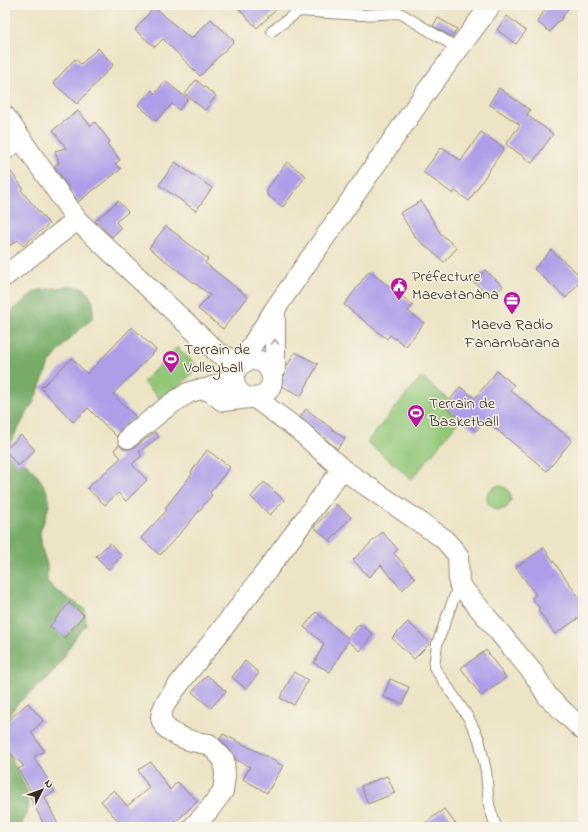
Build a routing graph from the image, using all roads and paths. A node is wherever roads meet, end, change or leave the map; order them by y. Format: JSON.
{"nodes":[{"id":1,"x":491,"y":5,"type":"edge"},
{"id":2,"x":272,"y":31,"type":"dead end"},
{"id":3,"x":459,"y":48,"type":"junction"},
{"id":4,"x":5,"y":116,"type":"edge"},
{"id":5,"x":13,"y":144,"type":"edge"},
{"id":6,"x":77,"y":220,"type":"junction"},
{"id":7,"x":5,"y":276,"type":"edge"},
{"id":8,"x":275,"y":309,"type":"junction"},
{"id":9,"x":240,"y":368,"type":"junction"},
{"id":10,"x":207,"y":389,"type":"junction"},
{"id":11,"x":262,"y":389,"type":"junction"},
{"id":12,"x":128,"y":438,"type":"dead end"},
{"id":13,"x":342,"y":470,"type":"junction"},
{"id":14,"x":459,"y":584,"type":"junction"},
{"id":15,"x":583,"y":730,"type":"edge"},
{"id":16,"x":193,"y":827,"type":"edge"},
{"id":17,"x":496,"y":827,"type":"edge"}],
"edges":[{"from":1,"to":3,"type":"street"},
{"from":2,"to":3,"type":"lane"},
{"from":3,"to":8,"type":"street"},
{"from":4,"to":5,"type":"street"},
{"from":5,"to":6,"type":"street"},
{"from":6,"to":7,"type":"street"},
{"from":6,"to":9,"type":"street"},
{"from":8,"to":9,"type":"street"},
{"from":11,"to":8,"type":"street","one_way":true},
{"from":9,"to":10,"type":"street"},
{"from":9,"to":11,"type":"street"},
{"from":9,"to":11,"type":"street"},
{"from":10,"to":11,"type":"street"},
{"from":10,"to":12,"type":"street"},
{"from":11,"to":13,"type":"street"},
{"from":13,"to":14,"type":"street"},
{"from":13,"to":16,"type":"street"},
{"from":14,"to":15,"type":"street"},
{"from":14,"to":17,"type":"lane"}]}
